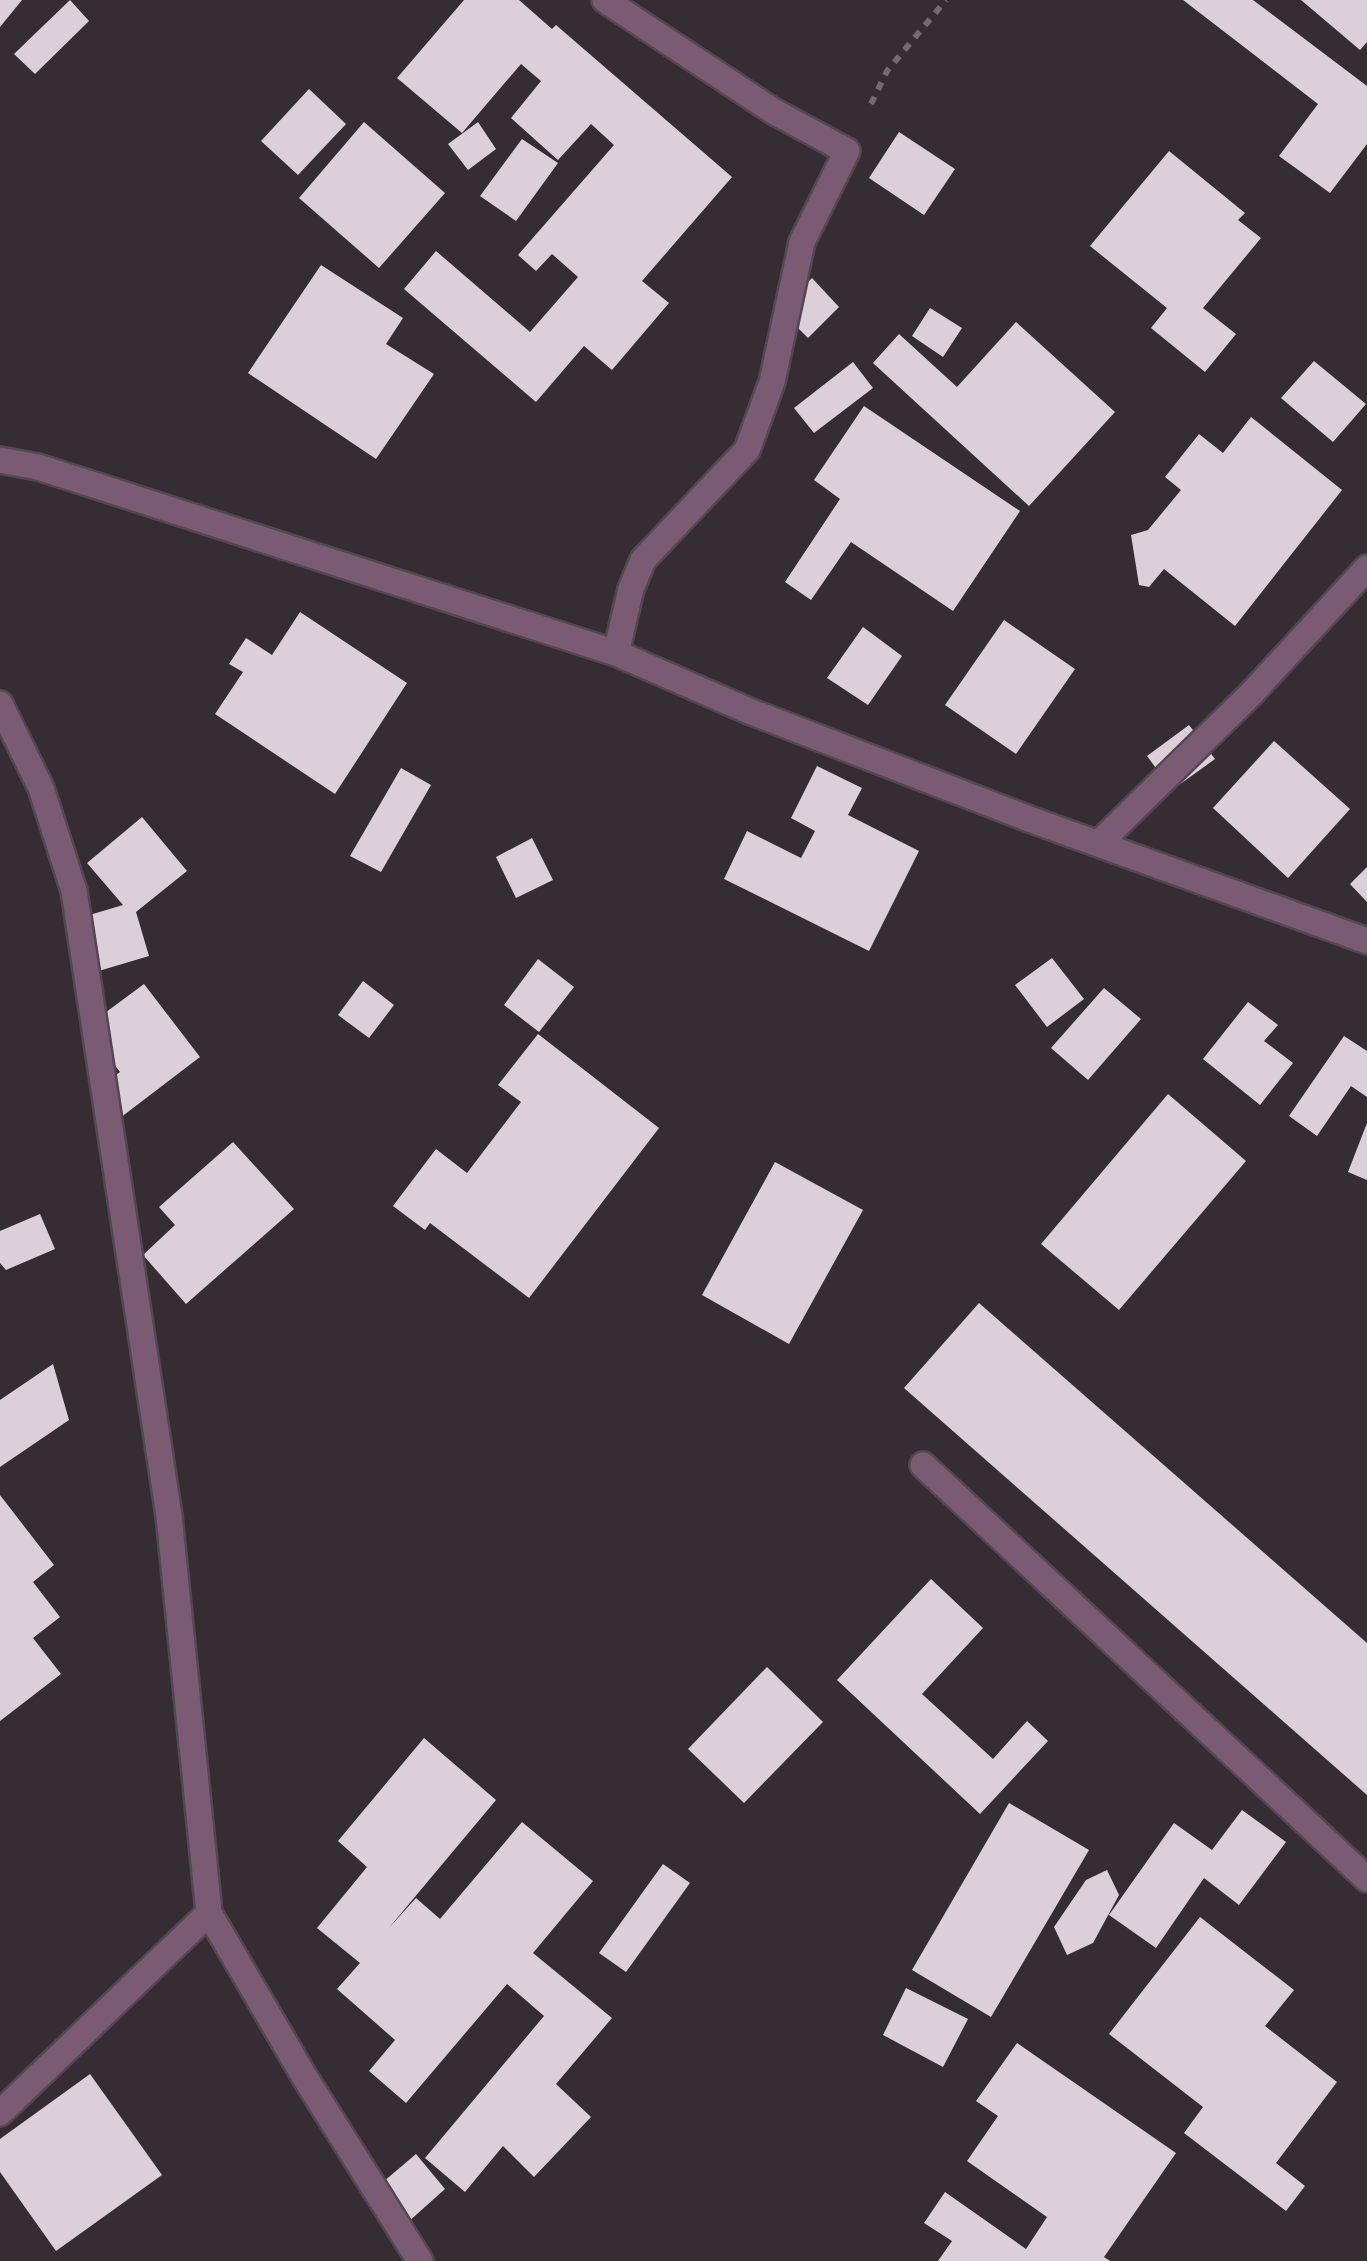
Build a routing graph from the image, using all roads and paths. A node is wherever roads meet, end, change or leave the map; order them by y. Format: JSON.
{"nodes":[{"id":1,"x":605,"y":0,"type":"edge"},
{"id":2,"x":946,"y":0,"type":"edge"},
{"id":3,"x":847,"y":152,"type":"junction"},
{"id":4,"x":0,"y":460,"type":"edge"},
{"id":5,"x":1367,"y":568,"type":"edge"},
{"id":6,"x":616,"y":653,"type":"junction"},
{"id":7,"x":0,"y":704,"type":"edge"},
{"id":8,"x":1099,"y":843,"type":"junction"},
{"id":9,"x":1367,"y":941,"type":"edge"},
{"id":10,"x":923,"y":1465,"type":"dead end"},
{"id":11,"x":1367,"y":1879,"type":"edge"},
{"id":12,"x":209,"y":1913,"type":"junction"},
{"id":13,"x":0,"y":2112,"type":"edge"},
{"id":14,"x":420,"y":2261,"type":"edge"}],
"edges":[{"from":1,"to":3,"type":"street"},
{"from":2,"to":3,"type":"path"},
{"from":3,"to":6,"type":"street"},
{"from":4,"to":6,"type":"street"},
{"from":5,"to":8,"type":"street"},
{"from":6,"to":8,"type":"street"},
{"from":7,"to":12,"type":"street"},
{"from":8,"to":9,"type":"street"},
{"from":10,"to":11,"type":"street"},
{"from":12,"to":13,"type":"street"},
{"from":12,"to":14,"type":"street"}]}
